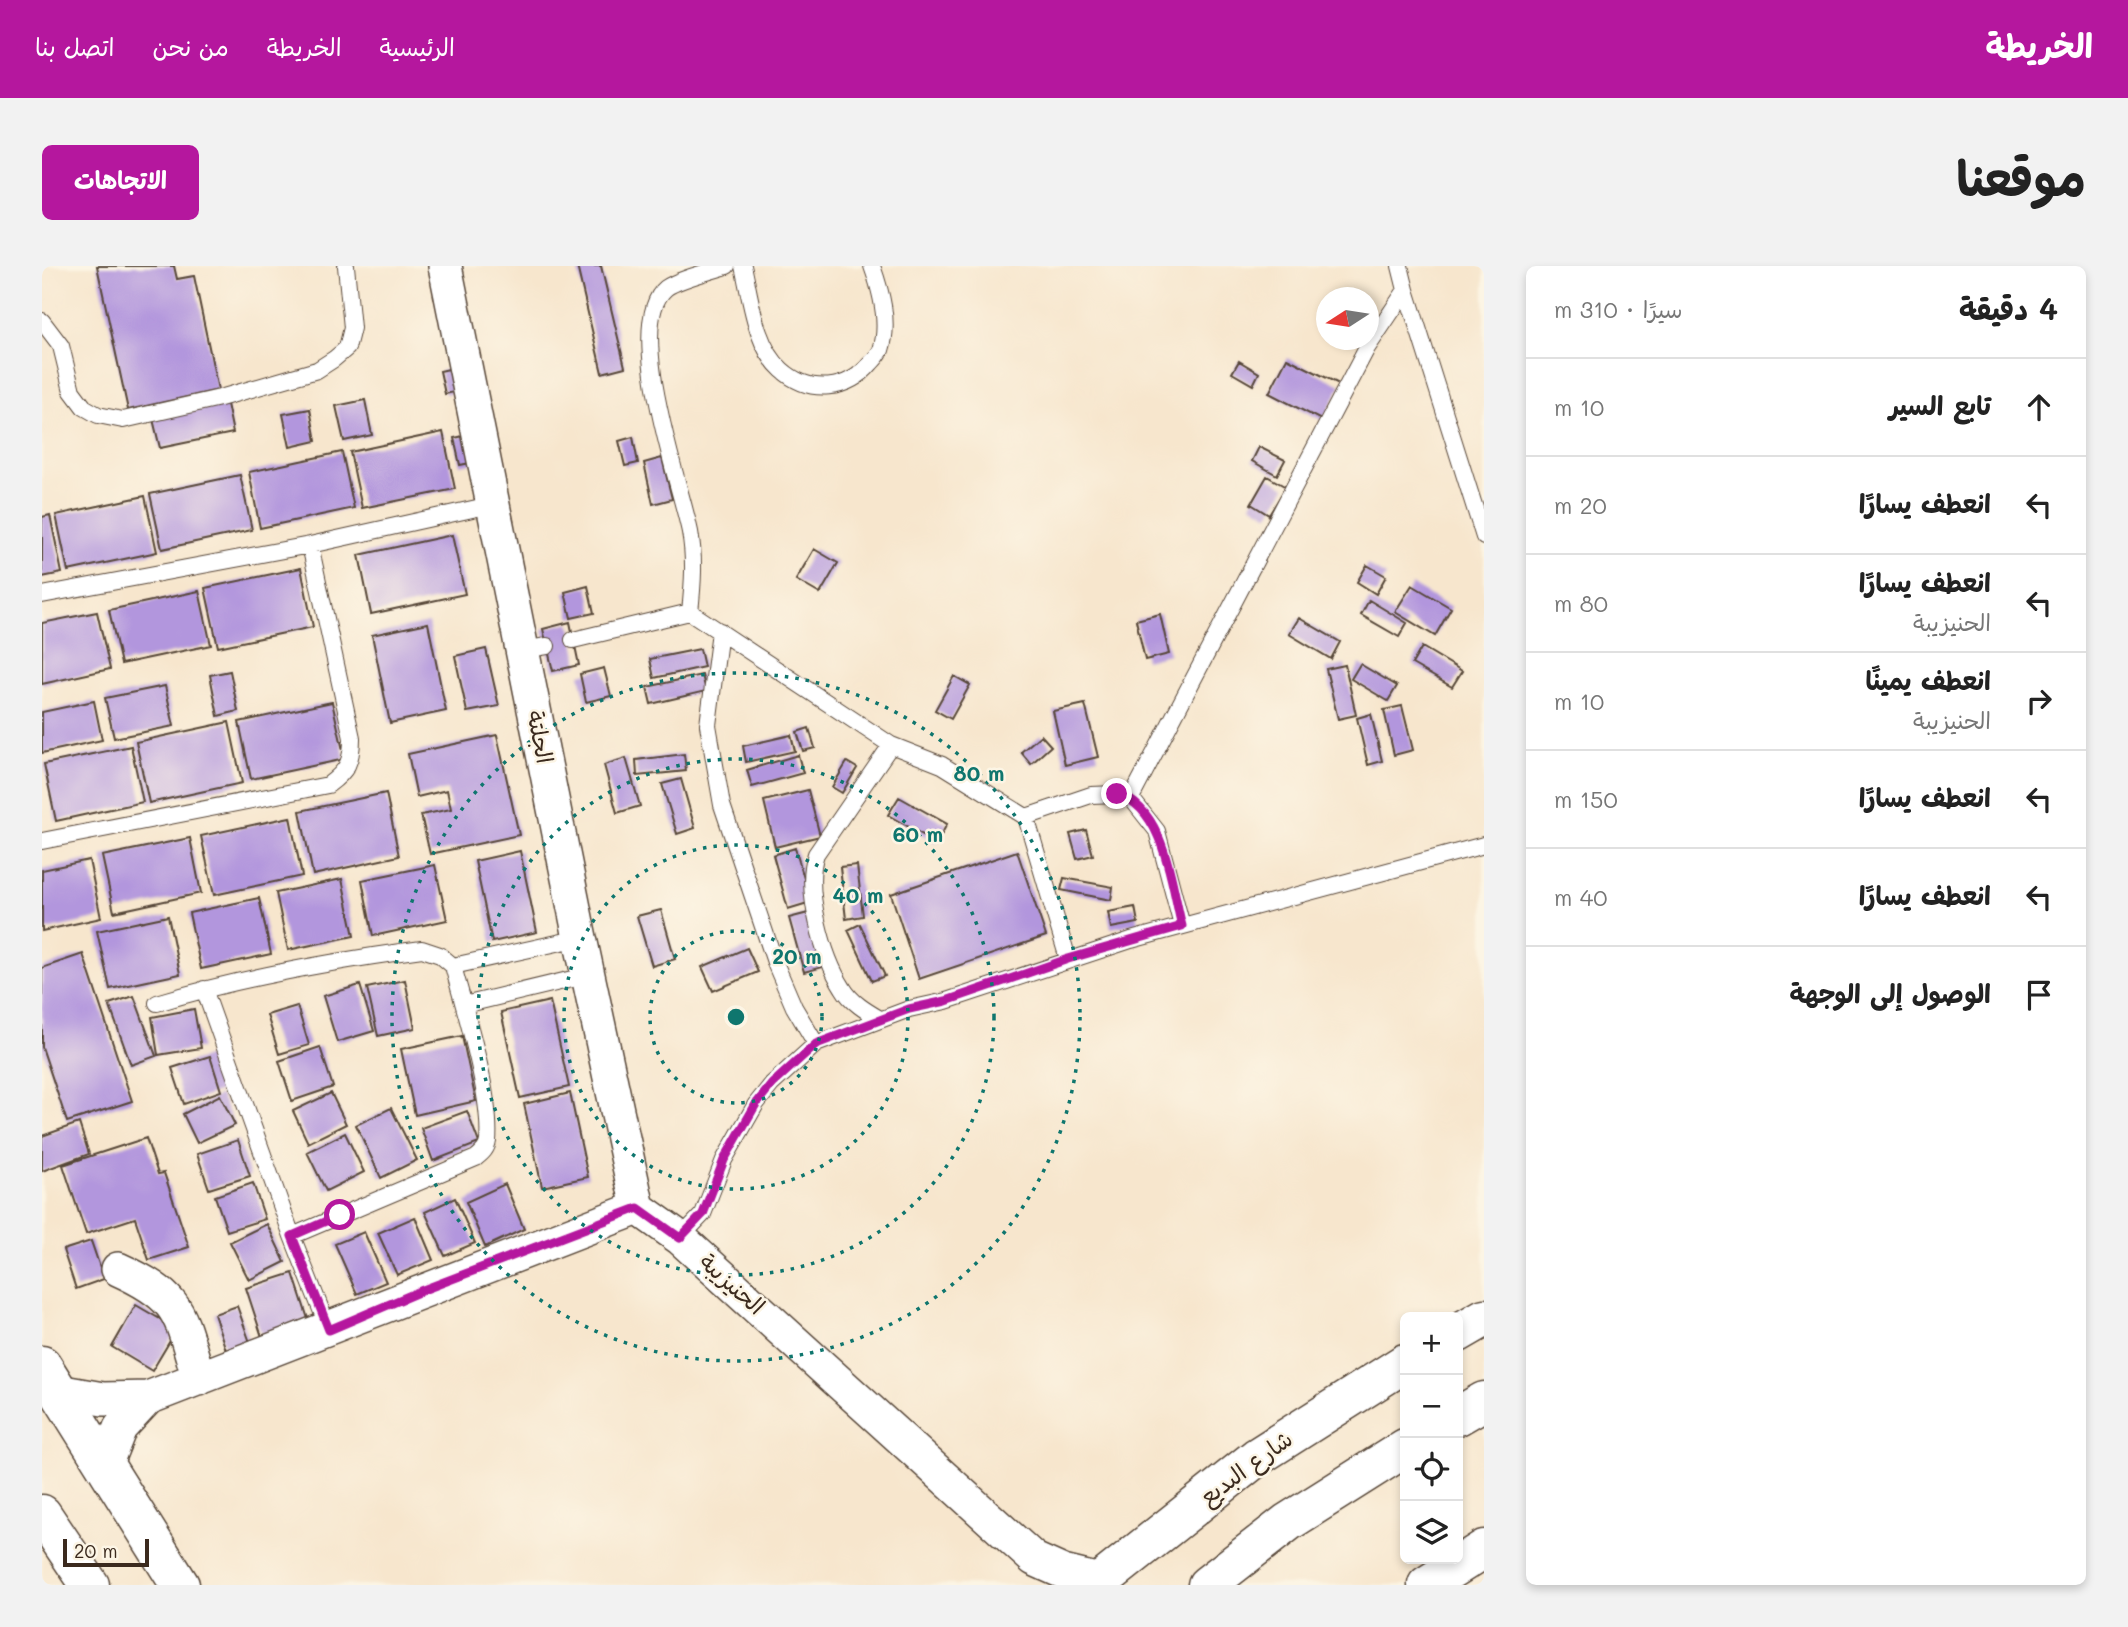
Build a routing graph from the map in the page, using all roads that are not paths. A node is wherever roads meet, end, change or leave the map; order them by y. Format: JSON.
{"nodes":[{"id":1,"x":346,"y":266,"type":"edge"},
{"id":2,"x":445,"y":266,"type":"edge"},
{"id":3,"x":727,"y":266,"type":"edge"},
{"id":4,"x":743,"y":266,"type":"edge"},
{"id":5,"x":872,"y":266,"type":"edge"},
{"id":6,"x":1400,"y":266,"type":"edge"},
{"id":7,"x":1406,"y":290,"type":"junction"},
{"id":8,"x":45,"y":330,"type":"edge"},
{"id":9,"x":495,"y":504,"type":"junction"},
{"id":10,"x":1484,"y":537,"type":"edge"},
{"id":11,"x":310,"y":545,"type":"junction"},
{"id":12,"x":42,"y":595,"type":"edge"},
{"id":13,"x":690,"y":611,"type":"junction"},
{"id":14,"x":720,"y":631,"type":"junction"},
{"id":15,"x":573,"y":640,"type":"dead end"},
{"id":16,"x":891,"y":745,"type":"junction"},
{"id":17,"x":1131,"y":798,"type":"junction"},
{"id":18,"x":1026,"y":817,"type":"junction"},
{"id":19,"x":42,"y":841,"type":"edge"},
{"id":20,"x":1484,"y":845,"type":"edge"},
{"id":21,"x":1182,"y":926,"type":"junction"},
{"id":22,"x":580,"y":938,"type":"junction"},
{"id":23,"x":1068,"y":959,"type":"junction"},
{"id":24,"x":453,"y":966,"type":"junction"},
{"id":25,"x":589,"y":975,"type":"junction"},
{"id":26,"x":204,"y":989,"type":"junction"},
{"id":27,"x":157,"y":1003,"type":"dead end"},
{"id":28,"x":464,"y":1005,"type":"junction"},
{"id":29,"x":880,"y":1019,"type":"junction"},
{"id":30,"x":816,"y":1044,"type":"junction"},
{"id":31,"x":638,"y":1208,"type":"junction"},
{"id":32,"x":292,"y":1236,"type":"junction"},
{"id":33,"x":680,"y":1238,"type":"junction"},
{"id":34,"x":118,"y":1269,"type":"dead end"},
{"id":35,"x":1484,"y":1318,"type":"edge"},
{"id":36,"x":329,"y":1330,"type":"junction"},
{"id":37,"x":1463,"y":1330,"type":"edge"},
{"id":38,"x":1400,"y":1366,"type":"edge"},
{"id":39,"x":50,"y":1378,"type":"edge"},
{"id":40,"x":199,"y":1379,"type":"junction"},
{"id":41,"x":148,"y":1398,"type":"junction"},
{"id":42,"x":1484,"y":1401,"type":"edge"},
{"id":43,"x":1463,"y":1413,"type":"edge"},
{"id":44,"x":1400,"y":1451,"type":"edge"},
{"id":45,"x":104,"y":1468,"type":"junction"},
{"id":46,"x":42,"y":1514,"type":"edge"},
{"id":47,"x":1484,"y":1549,"type":"edge"},
{"id":48,"x":1098,"y":1583,"type":"edge"},
{"id":49,"x":90,"y":1585,"type":"edge"},
{"id":50,"x":180,"y":1585,"type":"edge"},
{"id":51,"x":1207,"y":1585,"type":"edge"},
{"id":52,"x":1427,"y":1585,"type":"edge"}],
"edges":[{"from":1,"to":8,"type":"lane"},
{"from":2,"to":9,"type":"street","name":"الجلتة"},
{"from":3,"to":13,"type":"lane"},
{"from":4,"to":5,"type":"lane"},
{"from":6,"to":7,"type":"lane"},
{"from":7,"to":10,"type":"lane"},
{"from":7,"to":17,"type":"lane"},
{"from":9,"to":11,"type":"lane"},
{"from":9,"to":22,"type":"street","name":"الجلتة"},
{"from":11,"to":12,"type":"lane"},
{"from":11,"to":19,"type":"lane"},
{"from":13,"to":14,"type":"lane"},
{"from":13,"to":15,"type":"lane"},
{"from":14,"to":16,"type":"lane"},
{"from":14,"to":30,"type":"lane"},
{"from":16,"to":18,"type":"lane"},
{"from":16,"to":29,"type":"lane"},
{"from":17,"to":18,"type":"lane"},
{"from":17,"to":21,"type":"lane"},
{"from":18,"to":23,"type":"lane"},
{"from":20,"to":21,"type":"lane"},
{"from":21,"to":23,"type":"lane"},
{"from":22,"to":24,"type":"lane"},
{"from":22,"to":25,"type":"street","name":"الجلتة"},
{"from":23,"to":29,"type":"lane"},
{"from":24,"to":26,"type":"lane"},
{"from":24,"to":28,"type":"lane"},
{"from":25,"to":28,"type":"lane"},
{"from":25,"to":31,"type":"street","name":"الجلتة"},
{"from":26,"to":27,"type":"lane"},
{"from":26,"to":32,"type":"lane"},
{"from":28,"to":32,"type":"lane"},
{"from":29,"to":30,"type":"lane"},
{"from":30,"to":33,"type":"lane"},
{"from":31,"to":33,"type":"street","name":"الحنيزيبة"},
{"from":31,"to":36,"type":"street"},
{"from":32,"to":36,"type":"lane"},
{"from":33,"to":48,"type":"street","name":"الحنيزيبة"},
{"from":34,"to":40,"type":"street"},
{"from":35,"to":37,"type":"main road"},
{"from":36,"to":40,"type":"street"},
{"from":38,"to":48,"type":"main road","name":"شارع البديع"},
{"from":39,"to":41,"type":"street"},
{"from":39,"to":45,"type":"main road"},
{"from":40,"to":41,"type":"street"},
{"from":41,"to":45,"type":"street"},
{"from":42,"to":43,"type":"main road"},
{"from":44,"to":51,"type":"main road"},
{"from":45,"to":50,"type":"main road"},
{"from":46,"to":49,"type":"main road"},
{"from":47,"to":52,"type":"main road"}]}
